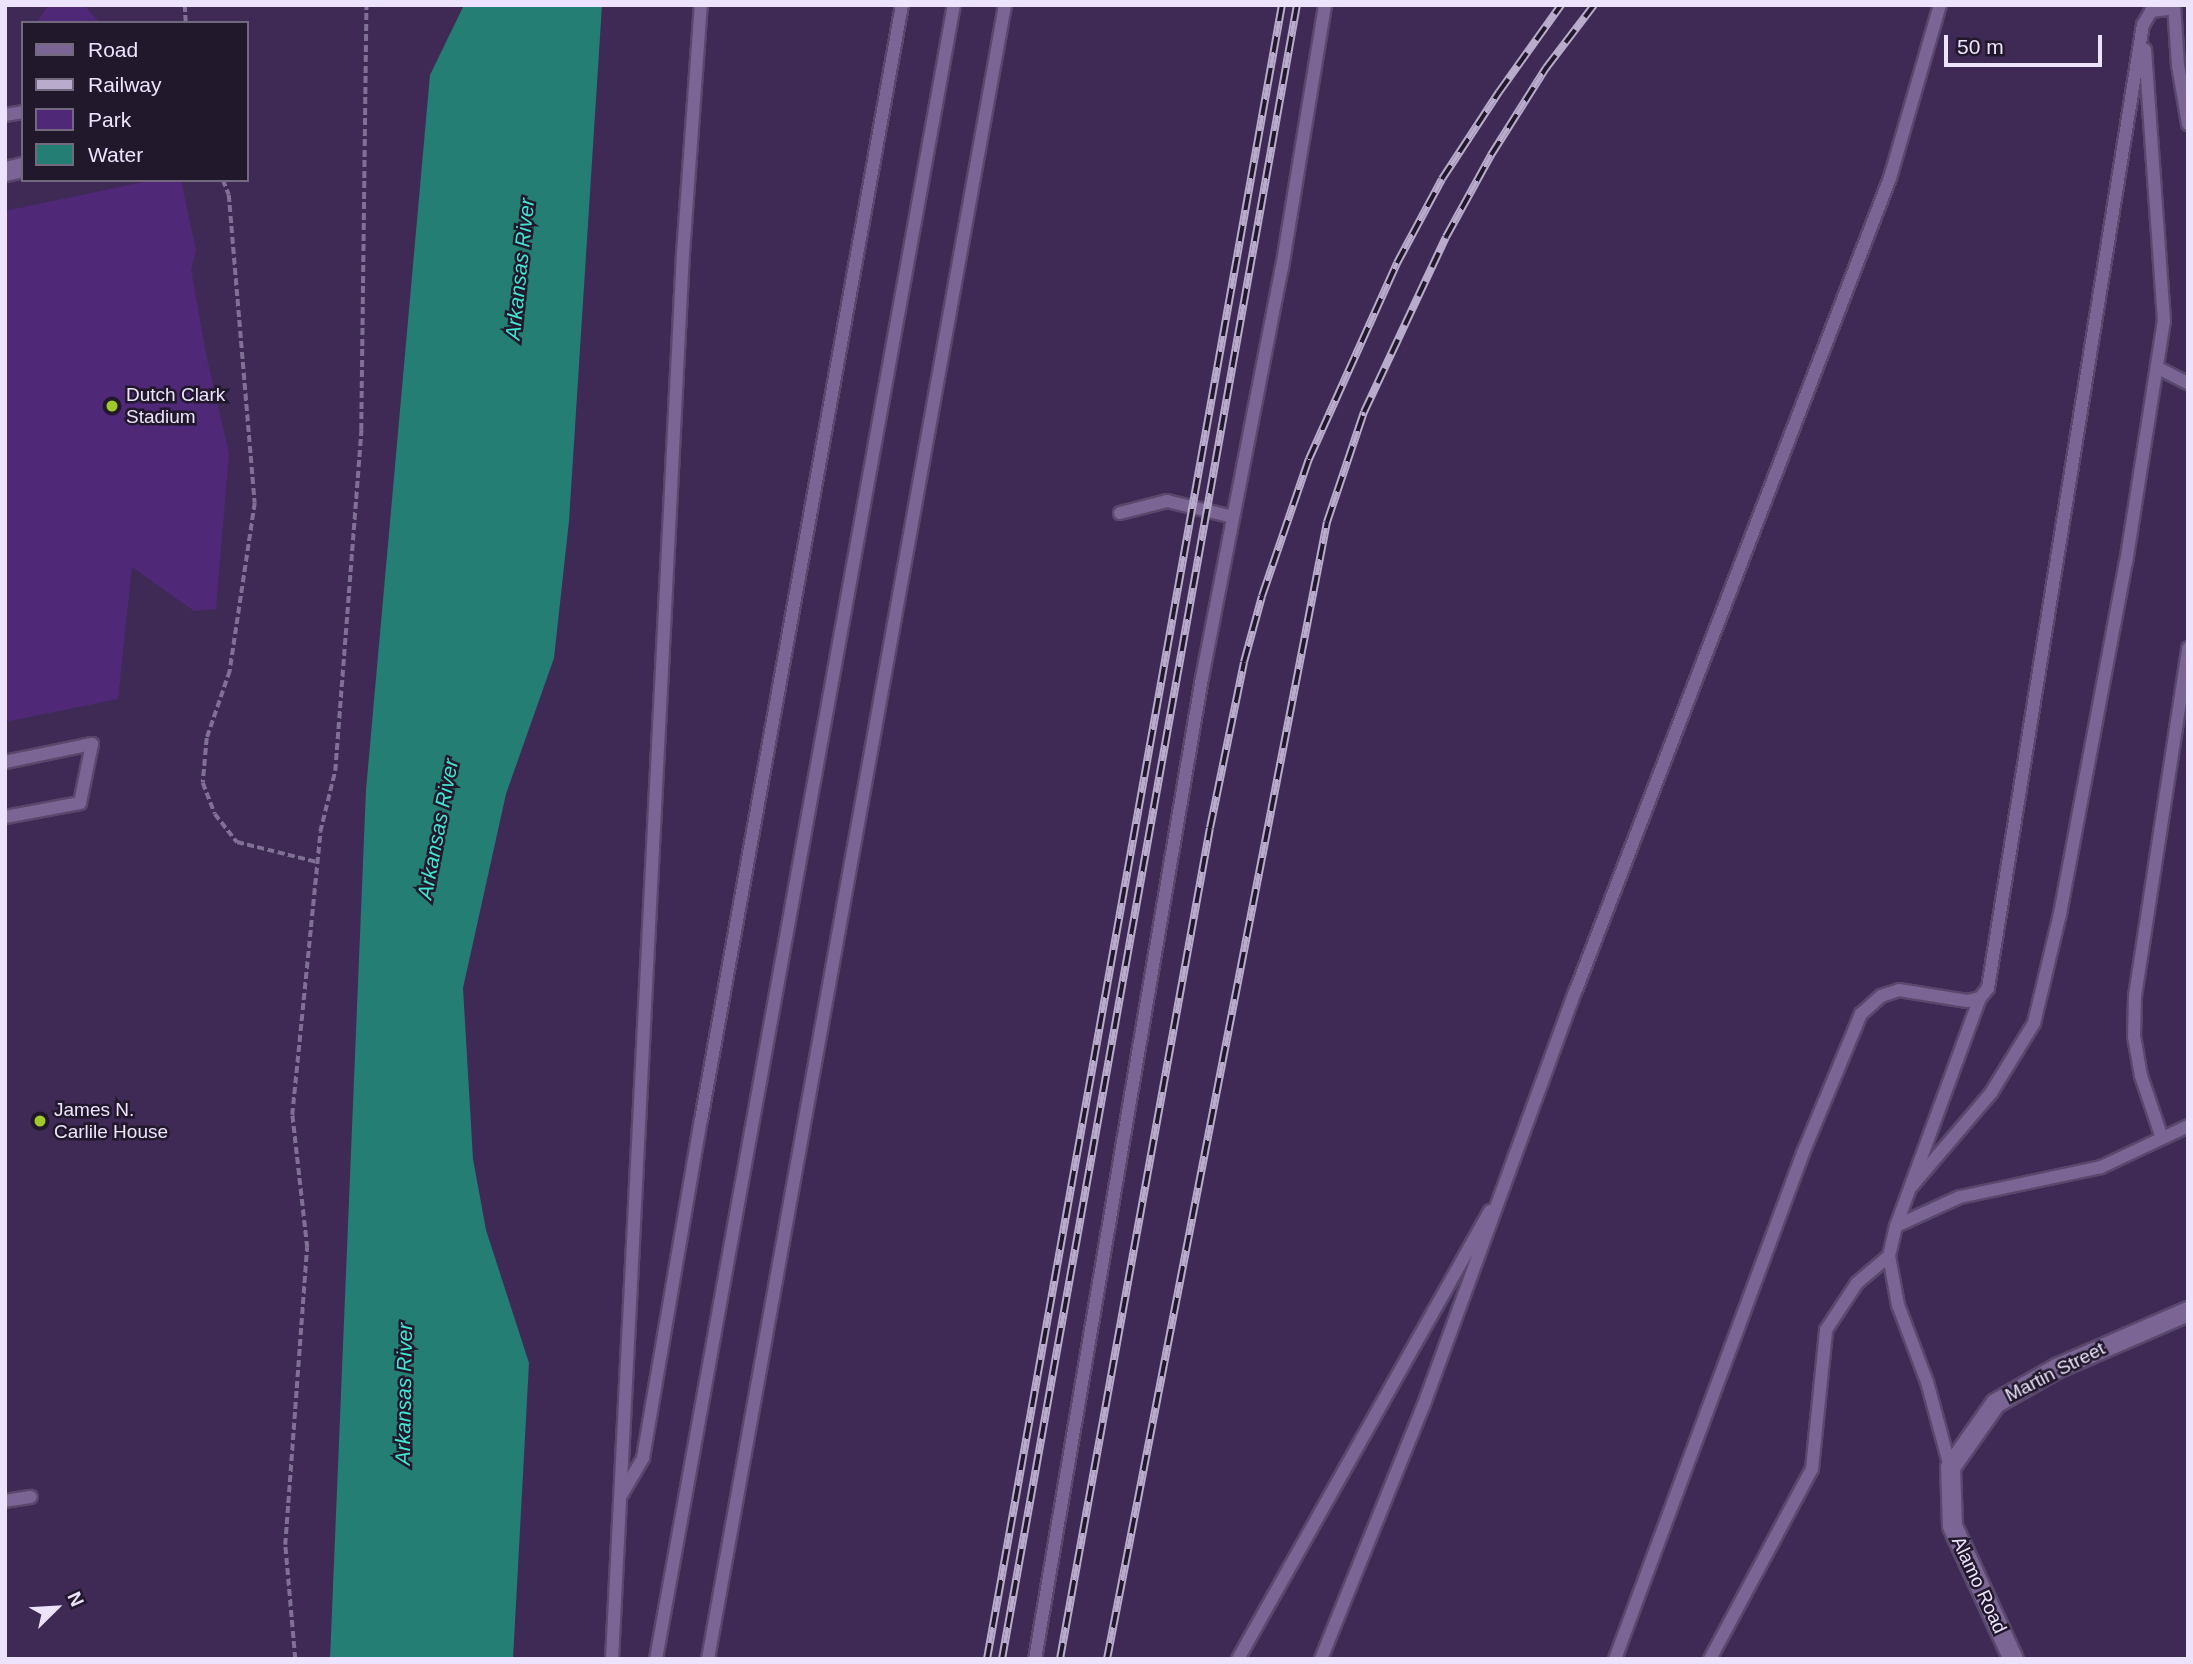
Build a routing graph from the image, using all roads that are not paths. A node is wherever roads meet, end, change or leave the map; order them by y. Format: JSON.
{"nodes":[{"id":1,"x":701,"y":5,"type":"edge"},
{"id":2,"x":902,"y":5,"type":"edge"},
{"id":3,"x":954,"y":5,"type":"edge"},
{"id":4,"x":1005,"y":5,"type":"edge"},
{"id":5,"x":1325,"y":5,"type":"edge"},
{"id":6,"x":1940,"y":5,"type":"edge"},
{"id":7,"x":2174,"y":7,"type":"edge"},
{"id":8,"x":2143,"y":25,"type":"junction"},
{"id":9,"x":2188,"y":124,"type":"edge"},
{"id":10,"x":2158,"y":368,"type":"junction"},
{"id":11,"x":2188,"y":383,"type":"edge"},
{"id":12,"x":1120,"y":513,"type":"dead end"},
{"id":13,"x":1234,"y":517,"type":"junction"},
{"id":14,"x":2188,"y":648,"type":"edge"},
{"id":15,"x":5,"y":762,"type":"edge"},
{"id":16,"x":5,"y":817,"type":"edge"},
{"id":17,"x":1980,"y":998,"type":"junction"},
{"id":18,"x":2188,"y":1126,"type":"edge"},
{"id":19,"x":2162,"y":1138,"type":"junction"},
{"id":20,"x":1507,"y":1183,"type":"junction"},
{"id":21,"x":1910,"y":1188,"type":"junction"},
{"id":22,"x":1896,"y":1226,"type":"junction"},
{"id":23,"x":1889,"y":1256,"type":"junction"},
{"id":24,"x":2188,"y":1311,"type":"edge"},
{"id":25,"x":1950,"y":1467,"type":"junction"},
{"id":26,"x":622,"y":1494,"type":"junction"},
{"id":27,"x":31,"y":1497,"type":"dead end"},
{"id":28,"x":5,"y":1501,"type":"edge"},
{"id":29,"x":612,"y":1659,"type":"edge"},
{"id":30,"x":656,"y":1659,"type":"edge"},
{"id":31,"x":708,"y":1659,"type":"edge"},
{"id":32,"x":1035,"y":1659,"type":"edge"},
{"id":33,"x":1238,"y":1659,"type":"edge"},
{"id":34,"x":1321,"y":1659,"type":"edge"},
{"id":35,"x":1615,"y":1659,"type":"edge"},
{"id":36,"x":1710,"y":1659,"type":"edge"},
{"id":37,"x":2013,"y":1659,"type":"edge"}],
"edges":[{"from":1,"to":26,"type":"lane"},
{"from":2,"to":26,"type":"lane"},
{"from":3,"to":30,"type":"lane"},
{"from":4,"to":31,"type":"lane"},
{"from":5,"to":13,"type":"lane"},
{"from":6,"to":20,"type":"lane"},
{"from":7,"to":8,"type":"lane"},
{"from":7,"to":9,"type":"lane"},
{"from":8,"to":10,"type":"lane"},
{"from":8,"to":17,"type":"lane"},
{"from":10,"to":11,"type":"lane"},
{"from":10,"to":21,"type":"lane"},
{"from":12,"to":13,"type":"lane"},
{"from":13,"to":32,"type":"lane"},
{"from":14,"to":19,"type":"lane"},
{"from":15,"to":16,"type":"lane"},
{"from":17,"to":21,"type":"lane"},
{"from":17,"to":35,"type":"lane"},
{"from":18,"to":19,"type":"lane"},
{"from":19,"to":22,"type":"lane"},
{"from":20,"to":33,"type":"lane"},
{"from":20,"to":34,"type":"lane"},
{"from":21,"to":22,"type":"lane"},
{"from":22,"to":23,"type":"lane"},
{"from":23,"to":25,"type":"lane"},
{"from":23,"to":36,"type":"lane"},
{"from":24,"to":25,"type":"street","name":"Martin Street"},
{"from":25,"to":37,"type":"street","name":"Alamo Road"},
{"from":26,"to":29,"type":"lane"},
{"from":27,"to":28,"type":"lane"}]}
